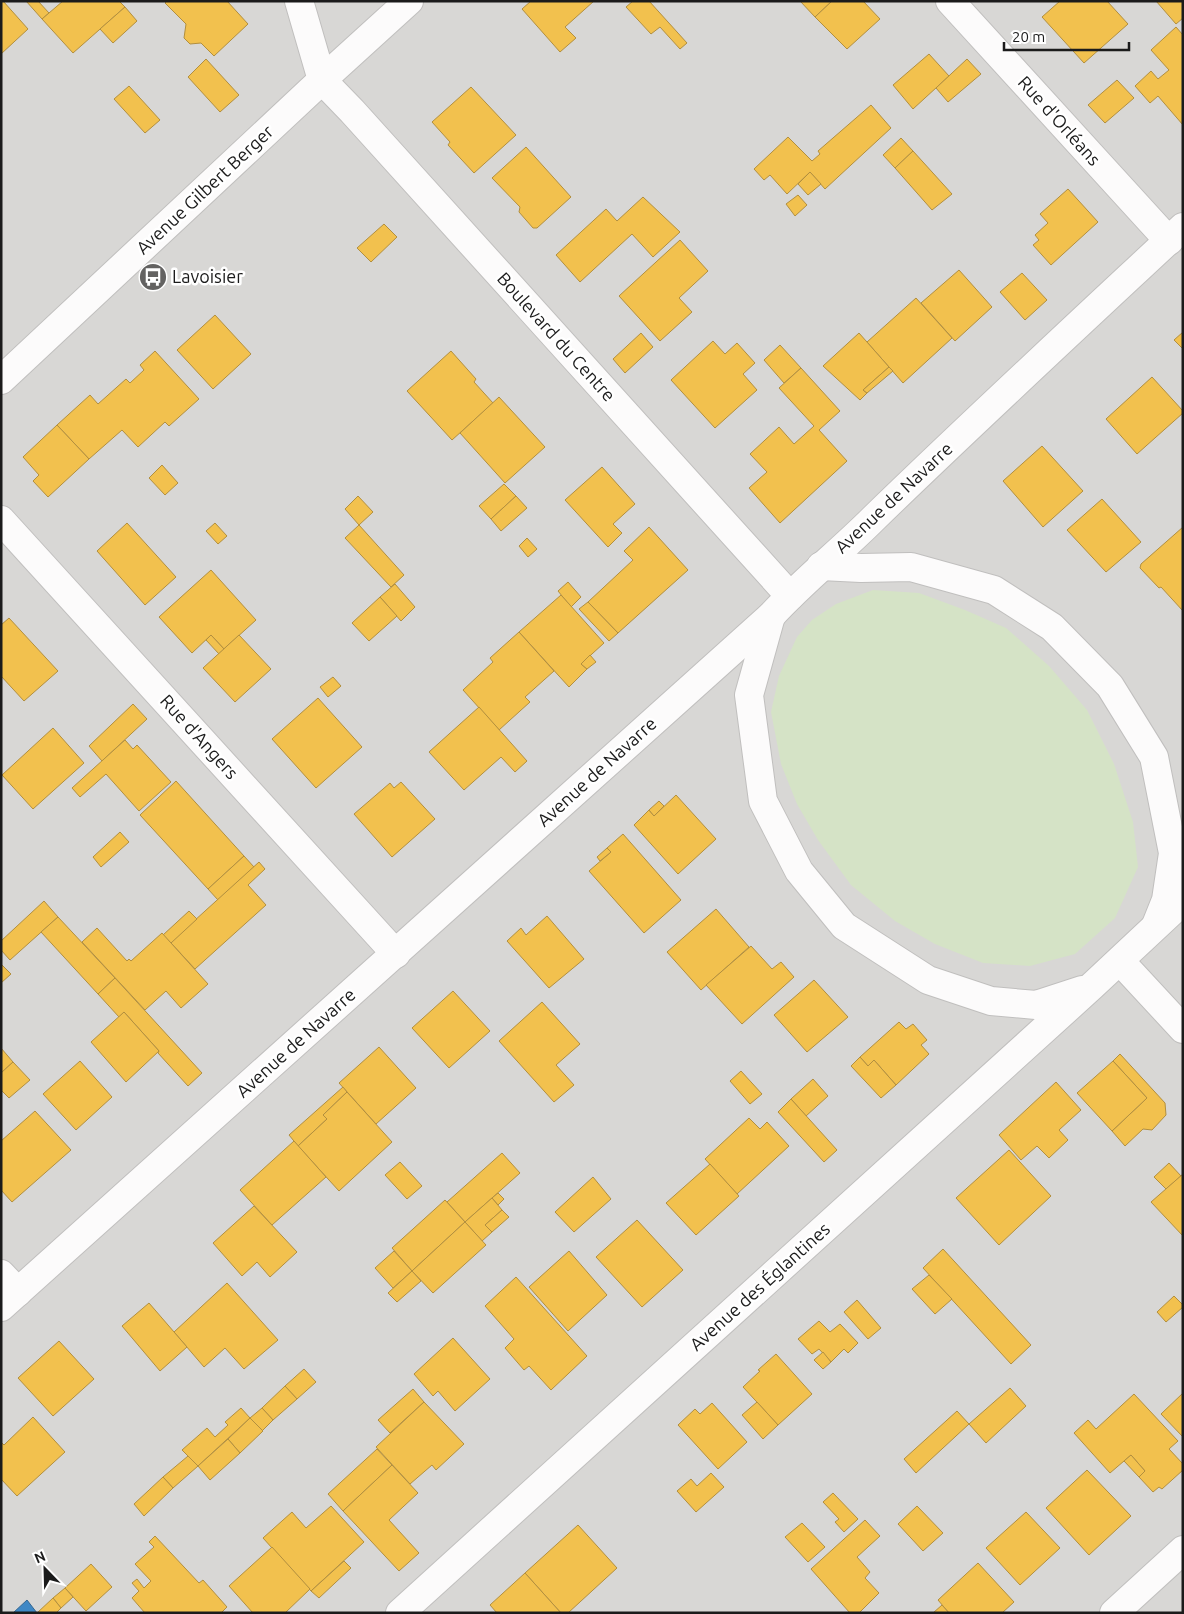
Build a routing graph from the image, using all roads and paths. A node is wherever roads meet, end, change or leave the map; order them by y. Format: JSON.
{"nodes":[{"id":1,"x":299,"y":1,"type":"edge"},
{"id":2,"x":409,"y":1,"type":"edge"},
{"id":3,"x":950,"y":1,"type":"edge"},
{"id":4,"x":322,"y":80,"type":"junction"},
{"id":5,"x":1176,"y":234,"type":"edge"},
{"id":6,"x":1,"y":380,"type":"edge"},
{"id":7,"x":1,"y":520,"type":"edge"},
{"id":8,"x":820,"y":566,"type":"junction"},
{"id":9,"x":790,"y":596,"type":"junction"},
{"id":10,"x":772,"y":616,"type":"junction"},
{"id":11,"x":1183,"y":901,"type":"edge"},
{"id":12,"x":1154,"y":929,"type":"junction"},
{"id":13,"x":396,"y":954,"type":"junction"},
{"id":14,"x":1120,"y":961,"type":"junction"},
{"id":15,"x":1092,"y":986,"type":"junction"},
{"id":16,"x":1183,"y":1029,"type":"edge"},
{"id":17,"x":7,"y":1291,"type":"edge"},
{"id":18,"x":1183,"y":1550,"type":"edge"},
{"id":19,"x":400,"y":1613,"type":"edge"},
{"id":20,"x":1114,"y":1613,"type":"edge"}],
"edges":[{"from":1,"to":4,"type":"street"},
{"from":2,"to":4,"type":"street","name":"Avenue Gilbert Berger"},
{"from":3,"to":5,"type":"street","name":"Rue d'Orléans"},
{"from":4,"to":6,"type":"street","name":"Avenue Gilbert Berger"},
{"from":4,"to":9,"type":"street","name":"Boulevard du Centre"},
{"from":5,"to":8,"type":"street","name":"Avenue de Navarre"},
{"from":7,"to":13,"type":"street","name":"Rue d'Angers"},
{"from":8,"to":9,"type":"street","name":"Avenue de Navarre"},
{"from":8,"to":12,"type":"street"},
{"from":9,"to":10,"type":"street","name":"Avenue de Navarre"},
{"from":10,"to":13,"type":"street","name":"Avenue de Navarre"},
{"from":10,"to":15,"type":"street"},
{"from":11,"to":12,"type":"street","name":"Avenue des Églantines"},
{"from":12,"to":14,"type":"street","name":"Avenue des Églantines"},
{"from":13,"to":17,"type":"street","name":"Avenue de Navarre"},
{"from":14,"to":15,"type":"street","name":"Avenue des Églantines"},
{"from":14,"to":16,"type":"street"},
{"from":15,"to":19,"type":"street","name":"Avenue des Églantines"},
{"from":18,"to":20,"type":"street"}]}
